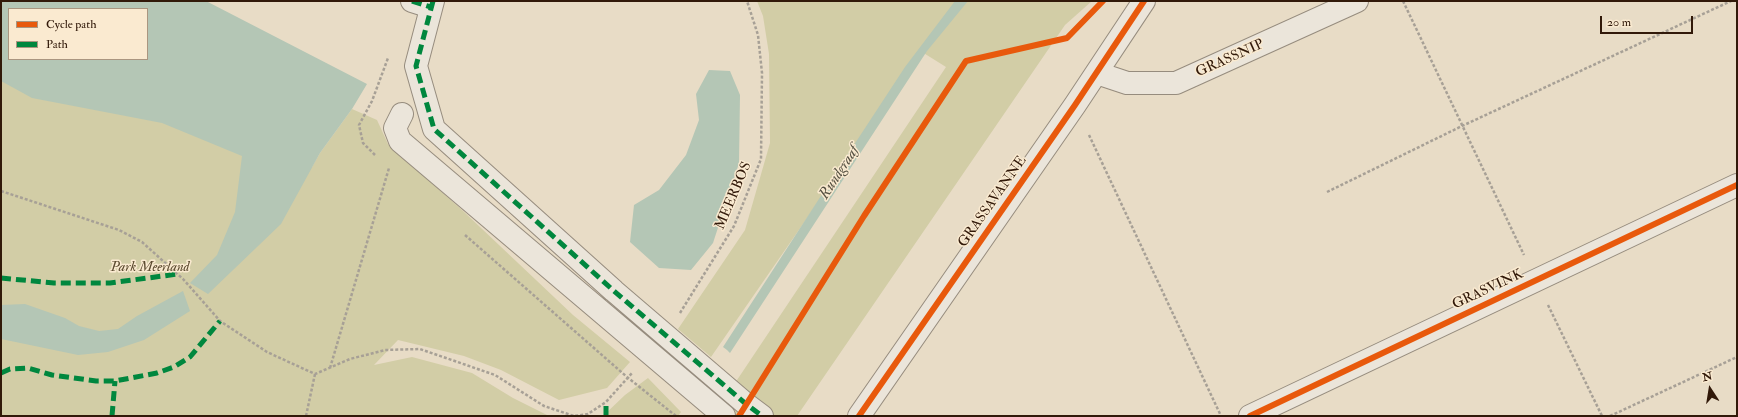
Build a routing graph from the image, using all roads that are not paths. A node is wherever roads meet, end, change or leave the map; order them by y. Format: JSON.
{"nodes":[{"id":1,"x":1144,"y":1,"type":"edge"},
{"id":2,"x":1357,"y":1,"type":"edge"},
{"id":3,"x":425,"y":3,"type":"edge"},
{"id":4,"x":1097,"y":73,"type":"junction"},
{"id":5,"x":402,"y":114,"type":"dead end"},
{"id":6,"x":1737,"y":185,"type":"edge"},
{"id":7,"x":724,"y":416,"type":"edge"},
{"id":8,"x":762,"y":416,"type":"edge"},
{"id":9,"x":859,"y":416,"type":"edge"},
{"id":10,"x":1250,"y":416,"type":"edge"}],
"edges":[{"from":1,"to":4,"type":"street","name":"GRASSAVANNE"},
{"from":2,"to":4,"type":"street","name":"GRASSNIP"},
{"from":3,"to":8,"type":"street"},
{"from":4,"to":9,"type":"street","name":"GRASSAVANNE"},
{"from":5,"to":7,"type":"street"},
{"from":6,"to":10,"type":"street","name":"GRASVINK"}]}
